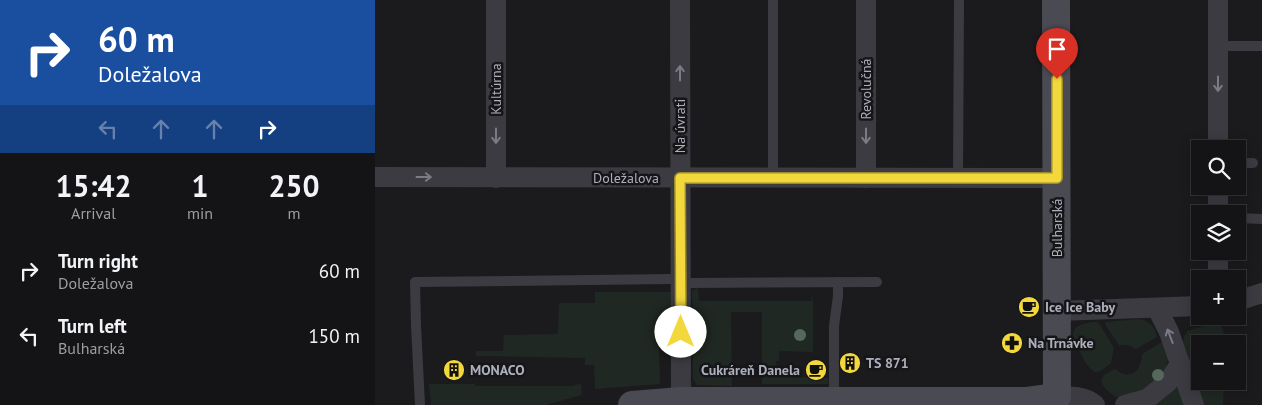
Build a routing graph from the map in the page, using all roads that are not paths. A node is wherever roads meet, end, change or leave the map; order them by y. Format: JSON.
{"nodes":[{"id":1,"x":496,"y":0,"type":"edge"},
{"id":2,"x":680,"y":0,"type":"edge"},
{"id":3,"x":773,"y":0,"type":"edge"},
{"id":4,"x":866,"y":0,"type":"edge"},
{"id":5,"x":959,"y":0,"type":"edge"},
{"id":6,"x":1056,"y":0,"type":"edge"},
{"id":7,"x":1218,"y":0,"type":"edge"},
{"id":8,"x":1218,"y":46,"type":"junction"},
{"id":9,"x":1262,"y":46,"type":"edge"},
{"id":10,"x":1218,"y":140,"type":"edge"},
{"id":11,"x":1246,"y":163,"type":"edge"},
{"id":12,"x":1253,"y":163,"type":"dead end"},
{"id":13,"x":375,"y":177,"type":"edge"},
{"id":14,"x":496,"y":178,"type":"junction"},
{"id":15,"x":680,"y":178,"type":"junction"},
{"id":16,"x":773,"y":178,"type":"junction"},
{"id":17,"x":866,"y":178,"type":"junction"},
{"id":18,"x":958,"y":178,"type":"junction"},
{"id":19,"x":1057,"y":178,"type":"junction"},
{"id":20,"x":1246,"y":218,"type":"edge"},
{"id":21,"x":1262,"y":219,"type":"edge"},
{"id":22,"x":681,"y":280,"type":"junction"},
{"id":23,"x":838,"y":282,"type":"junction"},
{"id":24,"x":877,"y":282,"type":"dead end"},
{"id":25,"x":1262,"y":293,"type":"edge"},
{"id":26,"x":1246,"y":298,"type":"edge"},
{"id":27,"x":1191,"y":306,"type":"edge"},
{"id":28,"x":1157,"y":308,"type":"junction"},
{"id":29,"x":1057,"y":311,"type":"junction"},
{"id":30,"x":1180,"y":364,"type":"junction"},
{"id":31,"x":681,"y":401,"type":"junction"},
{"id":32,"x":834,"y":401,"type":"junction"},
{"id":33,"x":1057,"y":401,"type":"edge"},
{"id":34,"x":872,"y":403,"type":"edge"},
{"id":35,"x":420,"y":405,"type":"edge"},
{"id":36,"x":632,"y":405,"type":"edge"},
{"id":37,"x":1095,"y":405,"type":"edge"},
{"id":38,"x":1125,"y":405,"type":"edge"},
{"id":39,"x":1194,"y":405,"type":"edge"}],
"edges":[{"from":1,"to":14,"type":"street","name":"Kultúrna","one_way":true},
{"from":15,"to":2,"type":"street","name":"Na úvrati","one_way":true},
{"from":3,"to":16,"type":"lane"},
{"from":4,"to":17,"type":"street","name":"Revolučná","one_way":true},
{"from":5,"to":18,"type":"lane"},
{"from":6,"to":19,"type":"street","name":"Bulharská"},
{"from":7,"to":8,"type":"street"},
{"from":8,"to":9,"type":"lane"},
{"from":8,"to":10,"type":"street","one_way":true},
{"from":11,"to":12,"type":"lane"},
{"from":13,"to":14,"type":"street","name":"Doležalova","one_way":true},
{"from":14,"to":15,"type":"street","name":"Doležalova"},
{"from":15,"to":16,"type":"street","name":"Doležalova"},
{"from":15,"to":22,"type":"street","name":"Na úvrati"},
{"from":16,"to":17,"type":"street","name":"Doležalova"},
{"from":17,"to":18,"type":"street","name":"Doležalova"},
{"from":18,"to":19,"type":"street","name":"Doležalova"},
{"from":19,"to":29,"type":"street","name":"Bulharská"},
{"from":20,"to":21,"type":"lane"},
{"from":22,"to":23,"type":"lane"},
{"from":22,"to":31,"type":"street","name":"Na úvrati"},
{"from":22,"to":35,"type":"lane"},
{"from":23,"to":24,"type":"lane"},
{"from":23,"to":32,"type":"lane"},
{"from":25,"to":26,"type":"street"},
{"from":27,"to":28,"type":"street"},
{"from":28,"to":29,"type":"street"},
{"from":30,"to":28,"type":"street","one_way":true},
{"from":29,"to":33,"type":"street","name":"Bulharská"},
{"from":30,"to":38,"type":"street"},
{"from":30,"to":39,"type":"street"},
{"from":31,"to":32,"type":"street"},
{"from":31,"to":36,"type":"street"},
{"from":32,"to":34,"type":"street"},
{"from":33,"to":34,"type":"street"},
{"from":33,"to":37,"type":"street"}]}
